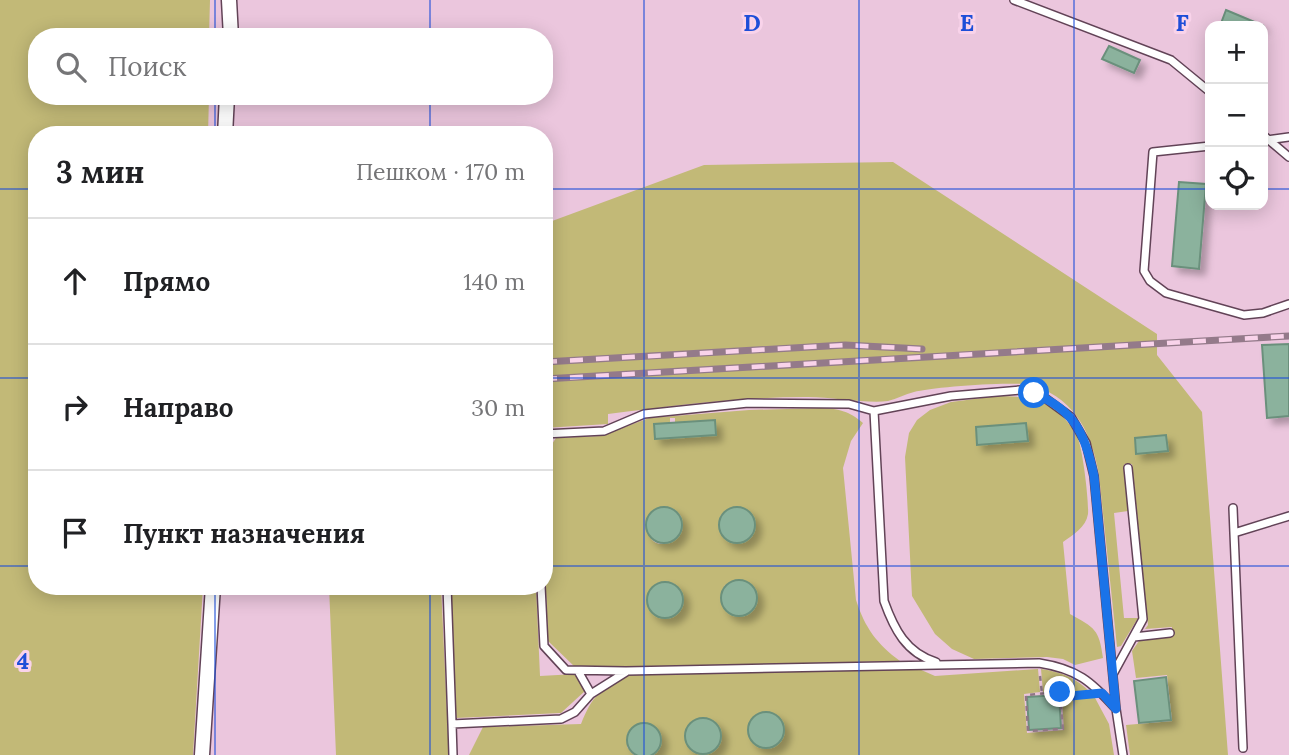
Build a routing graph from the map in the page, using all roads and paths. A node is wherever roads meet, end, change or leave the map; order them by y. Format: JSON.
{"nodes":[{"id":1,"x":229,"y":0,"type":"edge"},
{"id":2,"x":1014,"y":0,"type":"edge"},
{"id":3,"x":231,"y":28,"type":"edge"},
{"id":4,"x":1205,"y":88,"type":"edge"},
{"id":5,"x":227,"y":105,"type":"edge"},
{"id":6,"x":226,"y":126,"type":"edge"},
{"id":7,"x":1289,"y":137,"type":"edge"},
{"id":8,"x":1268,"y":139,"type":"edge"},
{"id":9,"x":1268,"y":141,"type":"edge"},
{"id":10,"x":1205,"y":147,"type":"edge"},
{"id":11,"x":1289,"y":157,"type":"edge"},
{"id":12,"x":1289,"y":304,"type":"edge"},
{"id":13,"x":874,"y":411,"type":"junction"},
{"id":14,"x":553,"y":434,"type":"edge"},
{"id":15,"x":1129,"y":468,"type":"dead end"},
{"id":16,"x":1233,"y":508,"type":"dead end"},
{"id":17,"x":1289,"y":516,"type":"edge"},
{"id":18,"x":1234,"y":533,"type":"junction"},
{"id":19,"x":212,"y":595,"type":"edge"},
{"id":20,"x":447,"y":595,"type":"edge"},
{"id":21,"x":541,"y":595,"type":"edge"},
{"id":22,"x":1170,"y":633,"type":"dead end"},
{"id":23,"x":1134,"y":637,"type":"junction"},
{"id":24,"x":1039,"y":663,"type":"junction"},
{"id":25,"x":943,"y":664,"type":"junction"},
{"id":26,"x":578,"y":670,"type":"junction"},
{"id":27,"x":626,"y":671,"type":"junction"},
{"id":28,"x":1113,"y":674,"type":"junction"},
{"id":29,"x":1102,"y":693,"type":"junction"},
{"id":30,"x":591,"y":694,"type":"junction"},
{"id":31,"x":1042,"y":694,"type":"junction"},
{"id":32,"x":1060,"y":697,"type":"junction"},
{"id":33,"x":1116,"y":709,"type":"junction"},
{"id":34,"x":452,"y":724,"type":"junction"},
{"id":35,"x":1243,"y":748,"type":"dead end"},
{"id":36,"x":202,"y":755,"type":"edge"},
{"id":37,"x":453,"y":755,"type":"edge"},
{"id":38,"x":1123,"y":755,"type":"edge"}],
"edges":[{"from":1,"to":3,"type":"street"},
{"from":2,"to":4,"type":"lane"},
{"from":5,"to":6,"type":"street"},
{"from":7,"to":8,"type":"lane"},
{"from":9,"to":11,"type":"lane"},
{"from":10,"to":12,"type":"lane"},
{"from":13,"to":14,"type":"lane"},
{"from":13,"to":25,"type":"lane"},
{"from":13,"to":28,"type":"lane"},
{"from":15,"to":23,"type":"lane"},
{"from":16,"to":18,"type":"lane"},
{"from":17,"to":18,"type":"lane"},
{"from":18,"to":35,"type":"lane"},
{"from":19,"to":36,"type":"street"},
{"from":20,"to":34,"type":"lane"},
{"from":21,"to":26,"type":"lane"},
{"from":22,"to":23,"type":"lane"},
{"from":23,"to":28,"type":"lane"},
{"from":24,"to":25,"type":"lane"},
{"from":24,"to":29,"type":"lane"},
{"from":24,"to":31,"type":"path"},
{"from":25,"to":27,"type":"lane"},
{"from":26,"to":27,"type":"lane"},
{"from":26,"to":30,"type":"lane"},
{"from":27,"to":30,"type":"lane"},
{"from":28,"to":33,"type":"lane"},
{"from":29,"to":32,"type":"path"},
{"from":29,"to":33,"type":"lane"},
{"from":30,"to":34,"type":"lane"},
{"from":31,"to":32,"type":"path"},
{"from":31,"to":32,"type":"path"},
{"from":33,"to":38,"type":"lane"},
{"from":34,"to":37,"type":"lane"}]}
